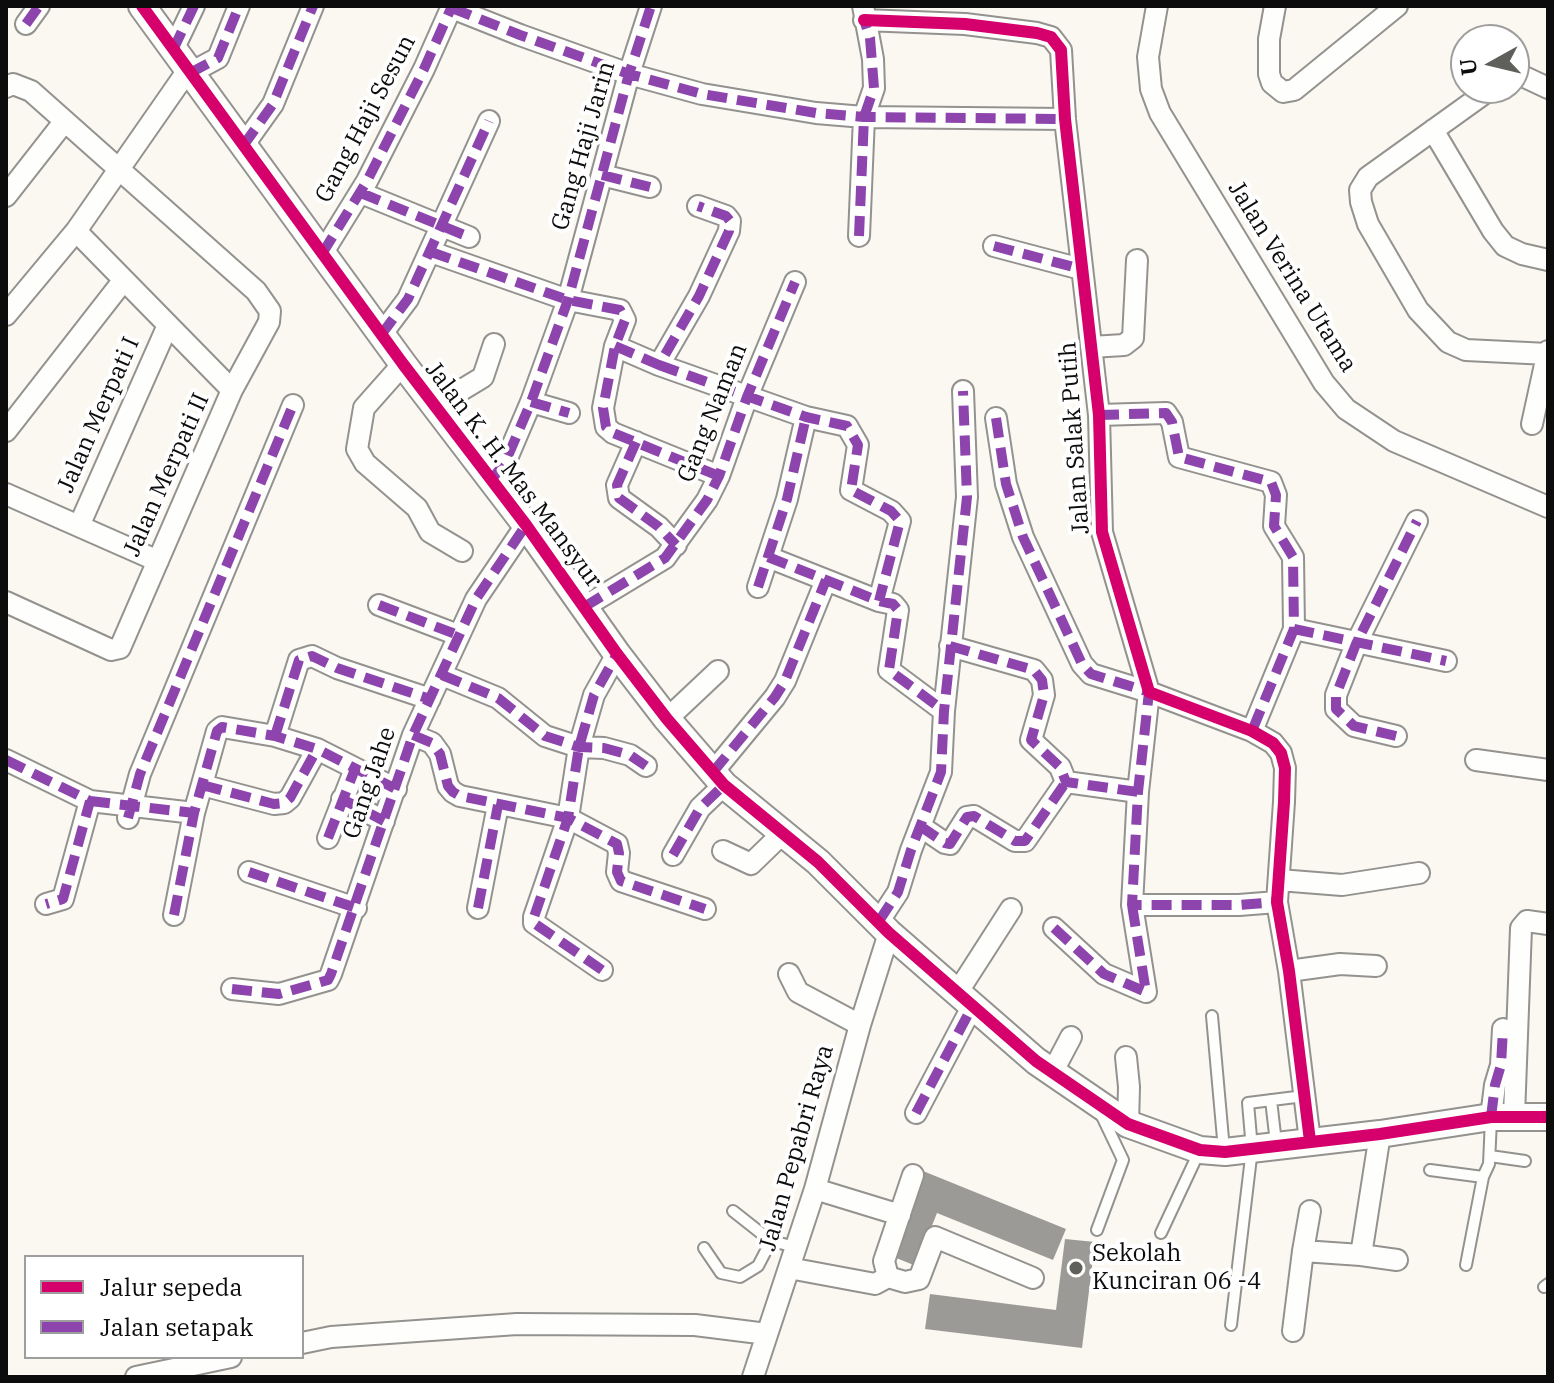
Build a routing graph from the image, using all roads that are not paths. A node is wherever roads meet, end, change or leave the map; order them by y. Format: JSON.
{"nodes":[{"id":1,"x":39,"y":6,"type":"edge"},
{"id":2,"x":142,"y":6,"type":"edge"},
{"id":3,"x":194,"y":6,"type":"edge"},
{"id":4,"x":239,"y":6,"type":"edge"},
{"id":5,"x":313,"y":6,"type":"edge"},
{"id":6,"x":651,"y":6,"type":"edge"},
{"id":7,"x":1157,"y":6,"type":"edge"},
{"id":8,"x":1275,"y":6,"type":"edge"},
{"id":9,"x":1397,"y":6,"type":"edge"},
{"id":10,"x":452,"y":7,"type":"edge"},
{"id":11,"x":863,"y":13,"type":"edge"},
{"id":12,"x":966,"y":15,"type":"edge"},
{"id":13,"x":26,"y":24,"type":"dead end"},
{"id":14,"x":184,"y":64,"type":"junction"},
{"id":15,"x":629,"y":74,"type":"junction"},
{"id":16,"x":6,"y":87,"type":"edge"},
{"id":17,"x":1470,"y":104,"type":"edge"},
{"id":18,"x":864,"y":117,"type":"junction"},
{"id":19,"x":1065,"y":119,"type":"junction"},
{"id":20,"x":489,"y":121,"type":"dead end"},
{"id":21,"x":64,"y":122,"type":"junction"},
{"id":22,"x":1433,"y":130,"type":"junction"},
{"id":23,"x":243,"y":146,"type":"junction"},
{"id":24,"x":118,"y":170,"type":"junction"},
{"id":25,"x":602,"y":175,"type":"junction"},
{"id":26,"x":650,"y":187,"type":"dead end"},
{"id":27,"x":361,"y":193,"type":"junction"},
{"id":28,"x":6,"y":196,"type":"edge"},
{"id":29,"x":698,"y":206,"type":"dead end"},
{"id":30,"x":443,"y":227,"type":"junction"},
{"id":31,"x":76,"y":231,"type":"junction"},
{"id":32,"x":859,"y":236,"type":"dead end"},
{"id":33,"x":469,"y":237,"type":"dead end"},
{"id":34,"x":994,"y":246,"type":"dead end"},
{"id":35,"x":431,"y":252,"type":"junction"},
{"id":36,"x":322,"y":254,"type":"junction"},
{"id":37,"x":1137,"y":260,"type":"dead end"},
{"id":38,"x":1548,"y":260,"type":"edge"},
{"id":39,"x":1081,"y":269,"type":"junction"},
{"id":40,"x":123,"y":281,"type":"junction"},
{"id":41,"x":795,"y":282,"type":"dead end"},
{"id":42,"x":568,"y":300,"type":"junction"},
{"id":43,"x":6,"y":315,"type":"edge"},
{"id":44,"x":168,"y":325,"type":"junction"},
{"id":45,"x":381,"y":335,"type":"junction"},
{"id":46,"x":494,"y":344,"type":"dead end"},
{"id":47,"x":615,"y":346,"type":"junction"},
{"id":48,"x":1091,"y":347,"type":"junction"},
{"id":49,"x":1548,"y":353,"type":"edge"},
{"id":50,"x":403,"y":364,"type":"junction"},
{"id":51,"x":659,"y":365,"type":"junction"},
{"id":52,"x":232,"y":390,"type":"junction"},
{"id":53,"x":963,"y":391,"type":"dead end"},
{"id":54,"x":747,"y":397,"type":"junction"},
{"id":55,"x":531,"y":402,"type":"junction"},
{"id":56,"x":293,"y":405,"type":"dead end"},
{"id":57,"x":435,"y":406,"type":"junction"},
{"id":58,"x":569,"y":413,"type":"dead end"},
{"id":59,"x":1099,"y":415,"type":"junction"},
{"id":60,"x":806,"y":417,"type":"junction"},
{"id":61,"x":996,"y":418,"type":"dead end"},
{"id":62,"x":1532,"y":424,"type":"dead end"},
{"id":63,"x":6,"y":431,"type":"edge"},
{"id":64,"x":636,"y":442,"type":"junction"},
{"id":65,"x":719,"y":476,"type":"junction"},
{"id":66,"x":491,"y":480,"type":"junction"},
{"id":67,"x":6,"y":494,"type":"edge"},
{"id":68,"x":1548,"y":507,"type":"edge"},
{"id":69,"x":1417,"y":521,"type":"dead end"},
{"id":70,"x":526,"y":525,"type":"junction"},
{"id":71,"x":79,"y":526,"type":"junction"},
{"id":72,"x":676,"y":545,"type":"junction"},
{"id":73,"x":462,"y":551,"type":"dead end"},
{"id":74,"x":768,"y":557,"type":"junction"},
{"id":75,"x":158,"y":561,"type":"junction"},
{"id":76,"x":826,"y":580,"type":"junction"},
{"id":77,"x":758,"y":587,"type":"dead end"},
{"id":78,"x":879,"y":601,"type":"junction"},
{"id":79,"x":6,"y":602,"type":"edge"},
{"id":80,"x":379,"y":605,"type":"dead end"},
{"id":81,"x":584,"y":607,"type":"junction"},
{"id":82,"x":1294,"y":629,"type":"junction"},
{"id":83,"x":458,"y":635,"type":"junction"},
{"id":84,"x":1356,"y":644,"type":"junction"},
{"id":85,"x":950,"y":646,"type":"junction"},
{"id":86,"x":617,"y":654,"type":"junction"},
{"id":87,"x":1446,"y":661,"type":"dead end"},
{"id":88,"x":718,"y":671,"type":"dead end"},
{"id":89,"x":442,"y":675,"type":"junction"},
{"id":90,"x":1149,"y":692,"type":"junction"},
{"id":91,"x":430,"y":699,"type":"junction"},
{"id":92,"x":944,"y":711,"type":"junction"},
{"id":93,"x":667,"y":719,"type":"junction"},
{"id":94,"x":1252,"y":731,"type":"junction"},
{"id":95,"x":413,"y":735,"type":"junction"},
{"id":96,"x":275,"y":736,"type":"junction"},
{"id":97,"x":1396,"y":736,"type":"dead end"},
{"id":98,"x":579,"y":747,"type":"junction"},
{"id":99,"x":317,"y":749,"type":"junction"},
{"id":100,"x":6,"y":760,"type":"edge"},
{"id":101,"x":1476,"y":760,"type":"dead end"},
{"id":102,"x":646,"y":766,"type":"dead end"},
{"id":103,"x":355,"y":769,"type":"junction"},
{"id":104,"x":1548,"y":770,"type":"edge"},
{"id":105,"x":719,"y":778,"type":"junction"},
{"id":106,"x":1066,"y":782,"type":"junction"},
{"id":107,"x":202,"y":785,"type":"junction"},
{"id":108,"x":396,"y":789,"type":"junction"},
{"id":109,"x":1138,"y":792,"type":"junction"},
{"id":110,"x":342,"y":799,"type":"junction"},
{"id":111,"x":90,"y":801,"type":"junction"},
{"id":112,"x":498,"y":805,"type":"junction"},
{"id":113,"x":130,"y":811,"type":"junction"},
{"id":114,"x":194,"y":813,"type":"junction"},
{"id":115,"x":568,"y":818,"type":"junction"},
{"id":116,"x":384,"y":821,"type":"junction"},
{"id":117,"x":920,"y":826,"type":"junction"},
{"id":118,"x":783,"y":833,"type":"junction"},
{"id":119,"x":328,"y":838,"type":"dead end"},
{"id":120,"x":723,"y":851,"type":"dead end"},
{"id":121,"x":673,"y":855,"type":"dead end"},
{"id":122,"x":249,"y":872,"type":"dead end"},
{"id":123,"x":1419,"y":873,"type":"dead end"},
{"id":124,"x":1279,"y":880,"type":"junction"},
{"id":125,"x":1277,"y":902,"type":"junction"},
{"id":126,"x":46,"y":904,"type":"dead end"},
{"id":127,"x":1132,"y":905,"type":"junction"},
{"id":128,"x":356,"y":908,"type":"junction"},
{"id":129,"x":478,"y":908,"type":"dead end"},
{"id":130,"x":705,"y":909,"type":"dead end"},
{"id":131,"x":1011,"y":909,"type":"dead end"},
{"id":132,"x":174,"y":915,"type":"dead end"},
{"id":133,"x":1548,"y":924,"type":"edge"},
{"id":134,"x":884,"y":927,"type":"junction"},
{"id":135,"x":1054,"y":928,"type":"dead end"},
{"id":136,"x":1376,"y":966,"type":"dead end"},
{"id":137,"x":602,"y":970,"type":"dead end"},
{"id":138,"x":1289,"y":971,"type":"junction"},
{"id":139,"x":789,"y":974,"type":"dead end"},
{"id":140,"x":232,"y":989,"type":"dead end"},
{"id":141,"x":965,"y":999,"type":"junction"},
{"id":142,"x":1212,"y":1016,"type":"dead end"},
{"id":143,"x":860,"y":1025,"type":"junction"},
{"id":144,"x":1503,"y":1029,"type":"dead end"},
{"id":145,"x":1071,"y":1037,"type":"dead end"},
{"id":146,"x":1126,"y":1057,"type":"dead end"},
{"id":147,"x":1052,"y":1073,"type":"junction"},
{"id":148,"x":1304,"y":1096,"type":"junction"},
{"id":149,"x":1271,"y":1100,"type":"junction"},
{"id":150,"x":1096,"y":1104,"type":"junction"},
{"id":151,"x":916,"y":1113,"type":"dead end"},
{"id":152,"x":1503,"y":1117,"type":"junction"},
{"id":153,"x":1548,"y":1117,"type":"edge"},
{"id":154,"x":1128,"y":1124,"type":"junction"},
{"id":155,"x":1380,"y":1134,"type":"junction"},
{"id":156,"x":1310,"y":1141,"type":"junction"},
{"id":157,"x":1264,"y":1147,"type":"junction"},
{"id":158,"x":1212,"y":1151,"type":"junction"},
{"id":159,"x":1490,"y":1156,"type":"junction"},
{"id":160,"x":1525,"y":1161,"type":"dead end"},
{"id":161,"x":1430,"y":1170,"type":"dead end"},
{"id":162,"x":913,"y":1175,"type":"dead end"},
{"id":163,"x":1483,"y":1177,"type":"junction"},
{"id":164,"x":815,"y":1189,"type":"junction"},
{"id":165,"x":733,"y":1211,"type":"dead end"},
{"id":166,"x":1310,"y":1211,"type":"dead end"},
{"id":167,"x":900,"y":1215,"type":"junction"},
{"id":168,"x":1097,"y":1230,"type":"dead end"},
{"id":169,"x":1161,"y":1233,"type":"dead end"},
{"id":170,"x":771,"y":1241,"type":"junction"},
{"id":171,"x":796,"y":1247,"type":"junction"},
{"id":172,"x":704,"y":1248,"type":"dead end"},
{"id":173,"x":1303,"y":1251,"type":"junction"},
{"id":174,"x":1361,"y":1255,"type":"junction"},
{"id":175,"x":1397,"y":1260,"type":"dead end"},
{"id":176,"x":1466,"y":1265,"type":"dead end"},
{"id":177,"x":789,"y":1268,"type":"junction"},
{"id":178,"x":888,"y":1277,"type":"junction"},
{"id":179,"x":1033,"y":1278,"type":"dead end"},
{"id":180,"x":1231,"y":1325,"type":"dead end"},
{"id":181,"x":1293,"y":1331,"type":"dead end"},
{"id":182,"x":767,"y":1334,"type":"junction"},
{"id":183,"x":304,"y":1343,"type":"edge"},
{"id":184,"x":222,"y":1359,"type":"edge"},
{"id":185,"x":136,"y":1377,"type":"edge"},
{"id":186,"x":753,"y":1377,"type":"edge"}],
"edges":[{"from":1,"to":13,"type":"street"},
{"from":2,"to":14,"type":"street","name":"Jalan K. H. Mas Mansyur"},
{"from":3,"to":14,"type":"street"},
{"from":4,"to":14,"type":"street"},
{"from":5,"to":23,"type":"street"},
{"from":6,"to":15,"type":"street","name":"Gang Haji Jarin"},
{"from":7,"to":68,"type":"street","name":"Jalan Verina Utama"},
{"from":8,"to":9,"type":"street"},
{"from":10,"to":15,"type":"street"},
{"from":10,"to":27,"type":"street","name":"Gang Haji Sesun"},
{"from":11,"to":12,"type":"street","name":"Jalan Salak Putih"},
{"from":11,"to":18,"type":"street","name":"Jalan Salak Putih"},
{"from":12,"to":19,"type":"street","name":"Jalan Salak Putih"},
{"from":14,"to":23,"type":"street","name":"Jalan K. H. Mas Mansyur"},
{"from":14,"to":24,"type":"street"},
{"from":15,"to":18,"type":"street"},
{"from":15,"to":25,"type":"street","name":"Gang Haji Jarin"},
{"from":16,"to":21,"type":"street"},
{"from":17,"to":22,"type":"street"},
{"from":18,"to":19,"type":"street"},
{"from":18,"to":32,"type":"street","name":"Jalan Salak Putih"},
{"from":19,"to":39,"type":"street","name":"Jalan Salak Putih"},
{"from":20,"to":30,"type":"street"},
{"from":21,"to":24,"type":"street"},
{"from":21,"to":28,"type":"street"},
{"from":22,"to":38,"type":"street"},
{"from":22,"to":49,"type":"street"},
{"from":23,"to":36,"type":"street","name":"Jalan K. H. Mas Mansyur"},
{"from":24,"to":31,"type":"street"},
{"from":24,"to":52,"type":"street","name":"Jalan Merpati II"},
{"from":25,"to":26,"type":"street"},
{"from":25,"to":42,"type":"street","name":"Gang Haji Jarin"},
{"from":27,"to":30,"type":"street"},
{"from":27,"to":36,"type":"street","name":"Gang Haji Sesun"},
{"from":29,"to":51,"type":"street"},
{"from":30,"to":33,"type":"street"},
{"from":30,"to":35,"type":"street"},
{"from":31,"to":40,"type":"street"},
{"from":31,"to":43,"type":"street"},
{"from":34,"to":39,"type":"street"},
{"from":35,"to":42,"type":"street"},
{"from":35,"to":45,"type":"street"},
{"from":36,"to":45,"type":"street","name":"Jalan K. H. Mas Mansyur"},
{"from":37,"to":48,"type":"street"},
{"from":39,"to":48,"type":"street","name":"Jalan Salak Putih"},
{"from":40,"to":44,"type":"street"},
{"from":40,"to":63,"type":"street"},
{"from":41,"to":54,"type":"street","name":"Gang Naman"},
{"from":42,"to":47,"type":"street"},
{"from":42,"to":55,"type":"street","name":"Gang Haji Jarin"},
{"from":44,"to":52,"type":"street"},
{"from":44,"to":71,"type":"street","name":"Jalan Merpati I"},
{"from":45,"to":50,"type":"street","name":"Jalan K. H. Mas Mansyur"},
{"from":46,"to":57,"type":"street"},
{"from":47,"to":51,"type":"street"},
{"from":47,"to":64,"type":"street"},
{"from":48,"to":59,"type":"street","name":"Jalan Salak Putih"},
{"from":49,"to":62,"type":"street"},
{"from":50,"to":57,"type":"street","name":"Jalan K. H. Mas Mansyur"},
{"from":50,"to":73,"type":"street"},
{"from":51,"to":54,"type":"street"},
{"from":52,"to":75,"type":"street","name":"Jalan Merpati II"},
{"from":53,"to":85,"type":"street","name":"Jalan Pepabri Raya"},
{"from":54,"to":60,"type":"street"},
{"from":54,"to":65,"type":"street","name":"Gang Naman"},
{"from":55,"to":58,"type":"street"},
{"from":55,"to":66,"type":"street","name":"Gang Haji Jarin"},
{"from":56,"to":113,"type":"street"},
{"from":57,"to":66,"type":"street","name":"Jalan K. H. Mas Mansyur"},
{"from":59,"to":82,"type":"street"},
{"from":59,"to":90,"type":"street","name":"Jalan Salak Putih"},
{"from":60,"to":74,"type":"street"},
{"from":60,"to":78,"type":"street"},
{"from":61,"to":90,"type":"street"},
{"from":64,"to":65,"type":"street"},
{"from":64,"to":72,"type":"street"},
{"from":65,"to":72,"type":"street","name":"Gang Naman"},
{"from":66,"to":70,"type":"street","name":"Jalan K. H. Mas Mansyur"},
{"from":67,"to":71,"type":"street"},
{"from":69,"to":84,"type":"street"},
{"from":70,"to":81,"type":"street","name":"Jalan K. H. Mas Mansyur"},
{"from":70,"to":83,"type":"street","name":"Gang Jahe"},
{"from":71,"to":75,"type":"street"},
{"from":72,"to":81,"type":"street","name":"Gang Naman"},
{"from":74,"to":76,"type":"street"},
{"from":74,"to":77,"type":"street"},
{"from":75,"to":79,"type":"street","name":"Jalan Merpati II"},
{"from":76,"to":78,"type":"street"},
{"from":76,"to":105,"type":"street"},
{"from":78,"to":92,"type":"street"},
{"from":80,"to":83,"type":"street"},
{"from":81,"to":86,"type":"street","name":"Jalan K. H. Mas Mansyur"},
{"from":82,"to":84,"type":"street"},
{"from":82,"to":94,"type":"street"},
{"from":83,"to":89,"type":"street","name":"Gang Jahe"},
{"from":84,"to":87,"type":"street"},
{"from":84,"to":97,"type":"street"},
{"from":85,"to":92,"type":"street","name":"Jalan Pepabri Raya"},
{"from":85,"to":106,"type":"street"},
{"from":86,"to":93,"type":"street","name":"Jalan K. H. Mas Mansyur"},
{"from":86,"to":98,"type":"street"},
{"from":88,"to":93,"type":"street"},
{"from":89,"to":91,"type":"street","name":"Gang Jahe"},
{"from":89,"to":98,"type":"street"},
{"from":90,"to":94,"type":"street"},
{"from":90,"to":109,"type":"street"},
{"from":91,"to":95,"type":"street","name":"Gang Jahe"},
{"from":91,"to":96,"type":"street"},
{"from":92,"to":117,"type":"street","name":"Jalan Pepabri Raya"},
{"from":93,"to":105,"type":"street","name":"Jalan K. H. Mas Mansyur"},
{"from":94,"to":124,"type":"street"},
{"from":95,"to":108,"type":"street","name":"Gang Jahe"},
{"from":95,"to":112,"type":"street"},
{"from":96,"to":99,"type":"street"},
{"from":96,"to":107,"type":"street"},
{"from":98,"to":102,"type":"street"},
{"from":98,"to":115,"type":"street"},
{"from":99,"to":103,"type":"street"},
{"from":99,"to":107,"type":"street"},
{"from":100,"to":111,"type":"street"},
{"from":101,"to":104,"type":"street"},
{"from":103,"to":108,"type":"street"},
{"from":103,"to":110,"type":"street"},
{"from":105,"to":118,"type":"street","name":"Jalan K. H. Mas Mansyur"},
{"from":105,"to":121,"type":"street"},
{"from":106,"to":109,"type":"street"},
{"from":106,"to":117,"type":"street"},
{"from":107,"to":114,"type":"street"},
{"from":108,"to":116,"type":"street","name":"Gang Jahe"},
{"from":109,"to":127,"type":"street"},
{"from":110,"to":116,"type":"street"},
{"from":110,"to":119,"type":"street"},
{"from":111,"to":113,"type":"street"},
{"from":111,"to":126,"type":"street"},
{"from":112,"to":115,"type":"street"},
{"from":112,"to":129,"type":"street"},
{"from":113,"to":114,"type":"street"},
{"from":114,"to":132,"type":"street"},
{"from":115,"to":130,"type":"street"},
{"from":115,"to":137,"type":"street"},
{"from":116,"to":128,"type":"street","name":"Gang Jahe"},
{"from":117,"to":134,"type":"street","name":"Jalan Pepabri Raya"},
{"from":118,"to":120,"type":"street"},
{"from":118,"to":134,"type":"street","name":"Jalan K. H. Mas Mansyur"},
{"from":122,"to":128,"type":"street"},
{"from":123,"to":124,"type":"street"},
{"from":124,"to":125,"type":"street"},
{"from":125,"to":127,"type":"street"},
{"from":125,"to":138,"type":"street"},
{"from":127,"to":135,"type":"street"},
{"from":128,"to":140,"type":"street","name":"Gang Jahe"},
{"from":131,"to":141,"type":"street"},
{"from":133,"to":152,"type":"street"},
{"from":134,"to":141,"type":"street","name":"Jalan K. H. Mas Mansyur"},
{"from":134,"to":143,"type":"street","name":"Jalan Pepabri Raya"},
{"from":136,"to":138,"type":"street"},
{"from":138,"to":148,"type":"street"},
{"from":139,"to":143,"type":"street"},
{"from":141,"to":147,"type":"street","name":"Jalan K. H. Mas Mansyur"},
{"from":141,"to":151,"type":"street"},
{"from":142,"to":158,"type":"lane"},
{"from":143,"to":164,"type":"street","name":"Jalan Pepabri Raya"},
{"from":144,"to":152,"type":"street"},
{"from":145,"to":147,"type":"street"},
{"from":146,"to":154,"type":"street"},
{"from":147,"to":150,"type":"street","name":"Jalan K. H. Mas Mansyur"},
{"from":148,"to":149,"type":"lane"},
{"from":148,"to":156,"type":"street"},
{"from":149,"to":157,"type":"lane"},
{"from":149,"to":157,"type":"lane"},
{"from":150,"to":154,"type":"street","name":"Jalan K. H. Mas Mansyur"},
{"from":150,"to":168,"type":"lane"},
{"from":152,"to":153,"type":"street"},
{"from":152,"to":155,"type":"street"},
{"from":152,"to":159,"type":"lane"},
{"from":154,"to":158,"type":"street","name":"Jalan K. H. Mas Mansyur"},
{"from":155,"to":156,"type":"street"},
{"from":155,"to":174,"type":"street"},
{"from":156,"to":157,"type":"street"},
{"from":157,"to":158,"type":"street"},
{"from":157,"to":180,"type":"lane"},
{"from":158,"to":169,"type":"lane"},
{"from":159,"to":160,"type":"lane"},
{"from":159,"to":163,"type":"lane"},
{"from":161,"to":163,"type":"lane"},
{"from":162,"to":167,"type":"street"},
{"from":163,"to":176,"type":"lane"},
{"from":164,"to":167,"type":"street"},
{"from":164,"to":171,"type":"street","name":"Jalan Pepabri Raya"},
{"from":165,"to":170,"type":"lane"},
{"from":166,"to":173,"type":"street"},
{"from":167,"to":178,"type":"street"},
{"from":170,"to":171,"type":"lane"},
{"from":170,"to":172,"type":"lane"},
{"from":171,"to":177,"type":"street","name":"Jalan Pepabri Raya"},
{"from":173,"to":174,"type":"street"},
{"from":173,"to":181,"type":"street"},
{"from":174,"to":175,"type":"street"},
{"from":177,"to":178,"type":"street"},
{"from":177,"to":182,"type":"street","name":"Jalan Pepabri Raya"},
{"from":178,"to":179,"type":"street"},
{"from":182,"to":183,"type":"street"},
{"from":182,"to":186,"type":"street","name":"Jalan Pepabri Raya"},
{"from":184,"to":185,"type":"street"}]}
